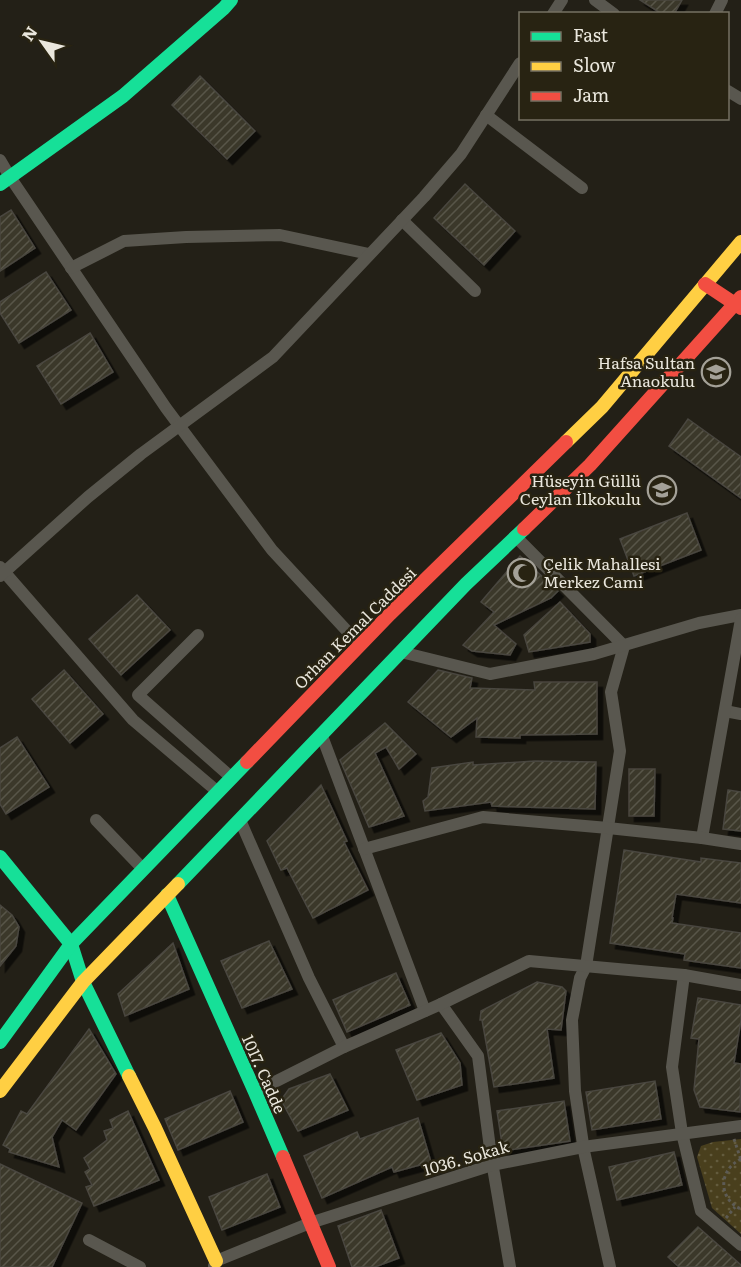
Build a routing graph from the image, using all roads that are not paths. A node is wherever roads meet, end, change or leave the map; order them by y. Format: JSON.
{"nodes":[{"id":1,"x":231,"y":0,"type":"edge"},
{"id":2,"x":595,"y":0,"type":"edge"},
{"id":3,"x":611,"y":12,"type":"edge"},
{"id":4,"x":519,"y":65,"type":"edge"},
{"id":5,"x":486,"y":115,"type":"junction"},
{"id":6,"x":0,"y":160,"type":"edge"},
{"id":7,"x":5,"y":181,"type":"edge"},
{"id":8,"x":582,"y":188,"type":"dead end"},
{"id":9,"x":402,"y":220,"type":"junction"},
{"id":10,"x":741,"y":242,"type":"edge"},
{"id":11,"x":369,"y":254,"type":"junction"},
{"id":12,"x":71,"y":268,"type":"junction"},
{"id":13,"x":705,"y":284,"type":"junction"},
{"id":14,"x":475,"y":291,"type":"dead end"},
{"id":15,"x":739,"y":303,"type":"edge"},
{"id":16,"x":180,"y":427,"type":"junction"},
{"id":17,"x":515,"y":536,"type":"junction"},
{"id":18,"x":1,"y":572,"type":"edge"},
{"id":19,"x":741,"y":617,"type":"edge"},
{"id":20,"x":198,"y":635,"type":"dead end"},
{"id":21,"x":360,"y":645,"type":"junction"},
{"id":22,"x":624,"y":645,"type":"junction"},
{"id":23,"x":401,"y":652,"type":"junction"},
{"id":24,"x":725,"y":711,"type":"junction"},
{"id":25,"x":741,"y":714,"type":"edge"},
{"id":26,"x":321,"y":735,"type":"junction"},
{"id":27,"x":232,"y":778,"type":"junction"},
{"id":28,"x":218,"y":792,"type":"junction"},
{"id":29,"x":96,"y":820,"type":"dead end"},
{"id":30,"x":240,"y":820,"type":"junction"},
{"id":31,"x":608,"y":828,"type":"junction"},
{"id":32,"x":702,"y":838,"type":"junction"},
{"id":33,"x":741,"y":844,"type":"edge"},
{"id":34,"x":364,"y":849,"type":"junction"},
{"id":35,"x":0,"y":857,"type":"edge"},
{"id":36,"x":143,"y":869,"type":"junction"},
{"id":37,"x":167,"y":895,"type":"junction"},
{"id":38,"x":71,"y":944,"type":"junction"},
{"id":39,"x":586,"y":966,"type":"junction"},
{"id":40,"x":684,"y":975,"type":"junction"},
{"id":41,"x":83,"y":982,"type":"junction"},
{"id":42,"x":741,"y":985,"type":"edge"},
{"id":43,"x":441,"y":1004,"type":"junction"},
{"id":44,"x":425,"y":1011,"type":"junction"},
{"id":45,"x":0,"y":1042,"type":"edge"},
{"id":46,"x":344,"y":1047,"type":"junction"},
{"id":47,"x":0,"y":1091,"type":"edge"},
{"id":48,"x":255,"y":1092,"type":"junction"},
{"id":49,"x":736,"y":1127,"type":"edge"},
{"id":50,"x":682,"y":1133,"type":"junction"},
{"id":51,"x":583,"y":1147,"type":"junction"},
{"id":52,"x":492,"y":1165,"type":"junction"},
{"id":53,"x":310,"y":1223,"type":"junction"},
{"id":54,"x":89,"y":1240,"type":"dead end"},
{"id":55,"x":741,"y":1245,"type":"edge"},
{"id":56,"x":215,"y":1264,"type":"edge"},
{"id":57,"x":140,"y":1267,"type":"edge"},
{"id":58,"x":329,"y":1267,"type":"edge"},
{"id":59,"x":510,"y":1267,"type":"edge"},
{"id":60,"x":610,"y":1267,"type":"edge"}],
"edges":[{"from":1,"to":7,"type":"main road"},
{"from":2,"to":3,"type":"street"},
{"from":4,"to":5,"type":"street"},
{"from":5,"to":8,"type":"street"},
{"from":5,"to":9,"type":"street"},
{"from":6,"to":7,"type":"street"},
{"from":7,"to":12,"type":"street"},
{"from":9,"to":11,"type":"street"},
{"from":9,"to":14,"type":"street"},
{"from":10,"to":13,"type":"main road","name":"Orhan Kemal Caddesi"},
{"from":11,"to":12,"type":"street"},
{"from":11,"to":16,"type":"street"},
{"from":12,"to":16,"type":"street"},
{"from":13,"to":15,"type":"main road"},
{"from":13,"to":21,"type":"main road","name":"Orhan Kemal Caddesi"},
{"from":15,"to":17,"type":"main road"},
{"from":16,"to":18,"type":"street"},
{"from":16,"to":21,"type":"street"},
{"from":17,"to":22,"type":"street"},
{"from":17,"to":23,"type":"main road"},
{"from":18,"to":28,"type":"street"},
{"from":19,"to":22,"type":"street"},
{"from":19,"to":24,"type":"street"},
{"from":20,"to":27,"type":"street"},
{"from":21,"to":27,"type":"main road","name":"Orhan Kemal Caddesi"},
{"from":22,"to":23,"type":"street"},
{"from":22,"to":31,"type":"street"},
{"from":23,"to":26,"type":"main road"},
{"from":24,"to":25,"type":"street"},
{"from":24,"to":32,"type":"street"},
{"from":26,"to":30,"type":"main road"},
{"from":26,"to":34,"type":"street"},
{"from":27,"to":28,"type":"main road","name":"Orhan Kemal Caddesi"},
{"from":28,"to":36,"type":"main road","name":"Orhan Kemal Caddesi"},
{"from":29,"to":36,"type":"street"},
{"from":30,"to":37,"type":"main road"},
{"from":30,"to":46,"type":"street"},
{"from":31,"to":32,"type":"street"},
{"from":31,"to":34,"type":"street"},
{"from":31,"to":39,"type":"street"},
{"from":32,"to":33,"type":"street"},
{"from":34,"to":44,"type":"street"},
{"from":35,"to":38,"type":"main road"},
{"from":36,"to":38,"type":"main road","name":"Orhan Kemal Caddesi"},
{"from":37,"to":41,"type":"main road"},
{"from":37,"to":48,"type":"main road","name":"1017. Cadde"},
{"from":38,"to":41,"type":"main road"},
{"from":38,"to":45,"type":"main road","name":"Orhan Kemal Caddesi"},
{"from":39,"to":40,"type":"street"},
{"from":39,"to":43,"type":"street"},
{"from":39,"to":51,"type":"street"},
{"from":40,"to":42,"type":"street"},
{"from":40,"to":50,"type":"street"},
{"from":41,"to":47,"type":"main road"},
{"from":41,"to":56,"type":"main road"},
{"from":43,"to":44,"type":"street"},
{"from":43,"to":52,"type":"street"},
{"from":44,"to":46,"type":"street"},
{"from":46,"to":48,"type":"street"},
{"from":48,"to":53,"type":"main road","name":"1017. Cadde"},
{"from":49,"to":50,"type":"street","name":"1036. Sokak"},
{"from":50,"to":51,"type":"street","name":"1036. Sokak"},
{"from":50,"to":55,"type":"street"},
{"from":51,"to":52,"type":"street","name":"1036. Sokak"},
{"from":51,"to":60,"type":"street"},
{"from":52,"to":53,"type":"street","name":"1036. Sokak"},
{"from":52,"to":59,"type":"street"},
{"from":53,"to":56,"type":"street","name":"1036. Sokak"},
{"from":53,"to":58,"type":"main road","name":"1017. Cadde"},
{"from":54,"to":57,"type":"street"}]}
